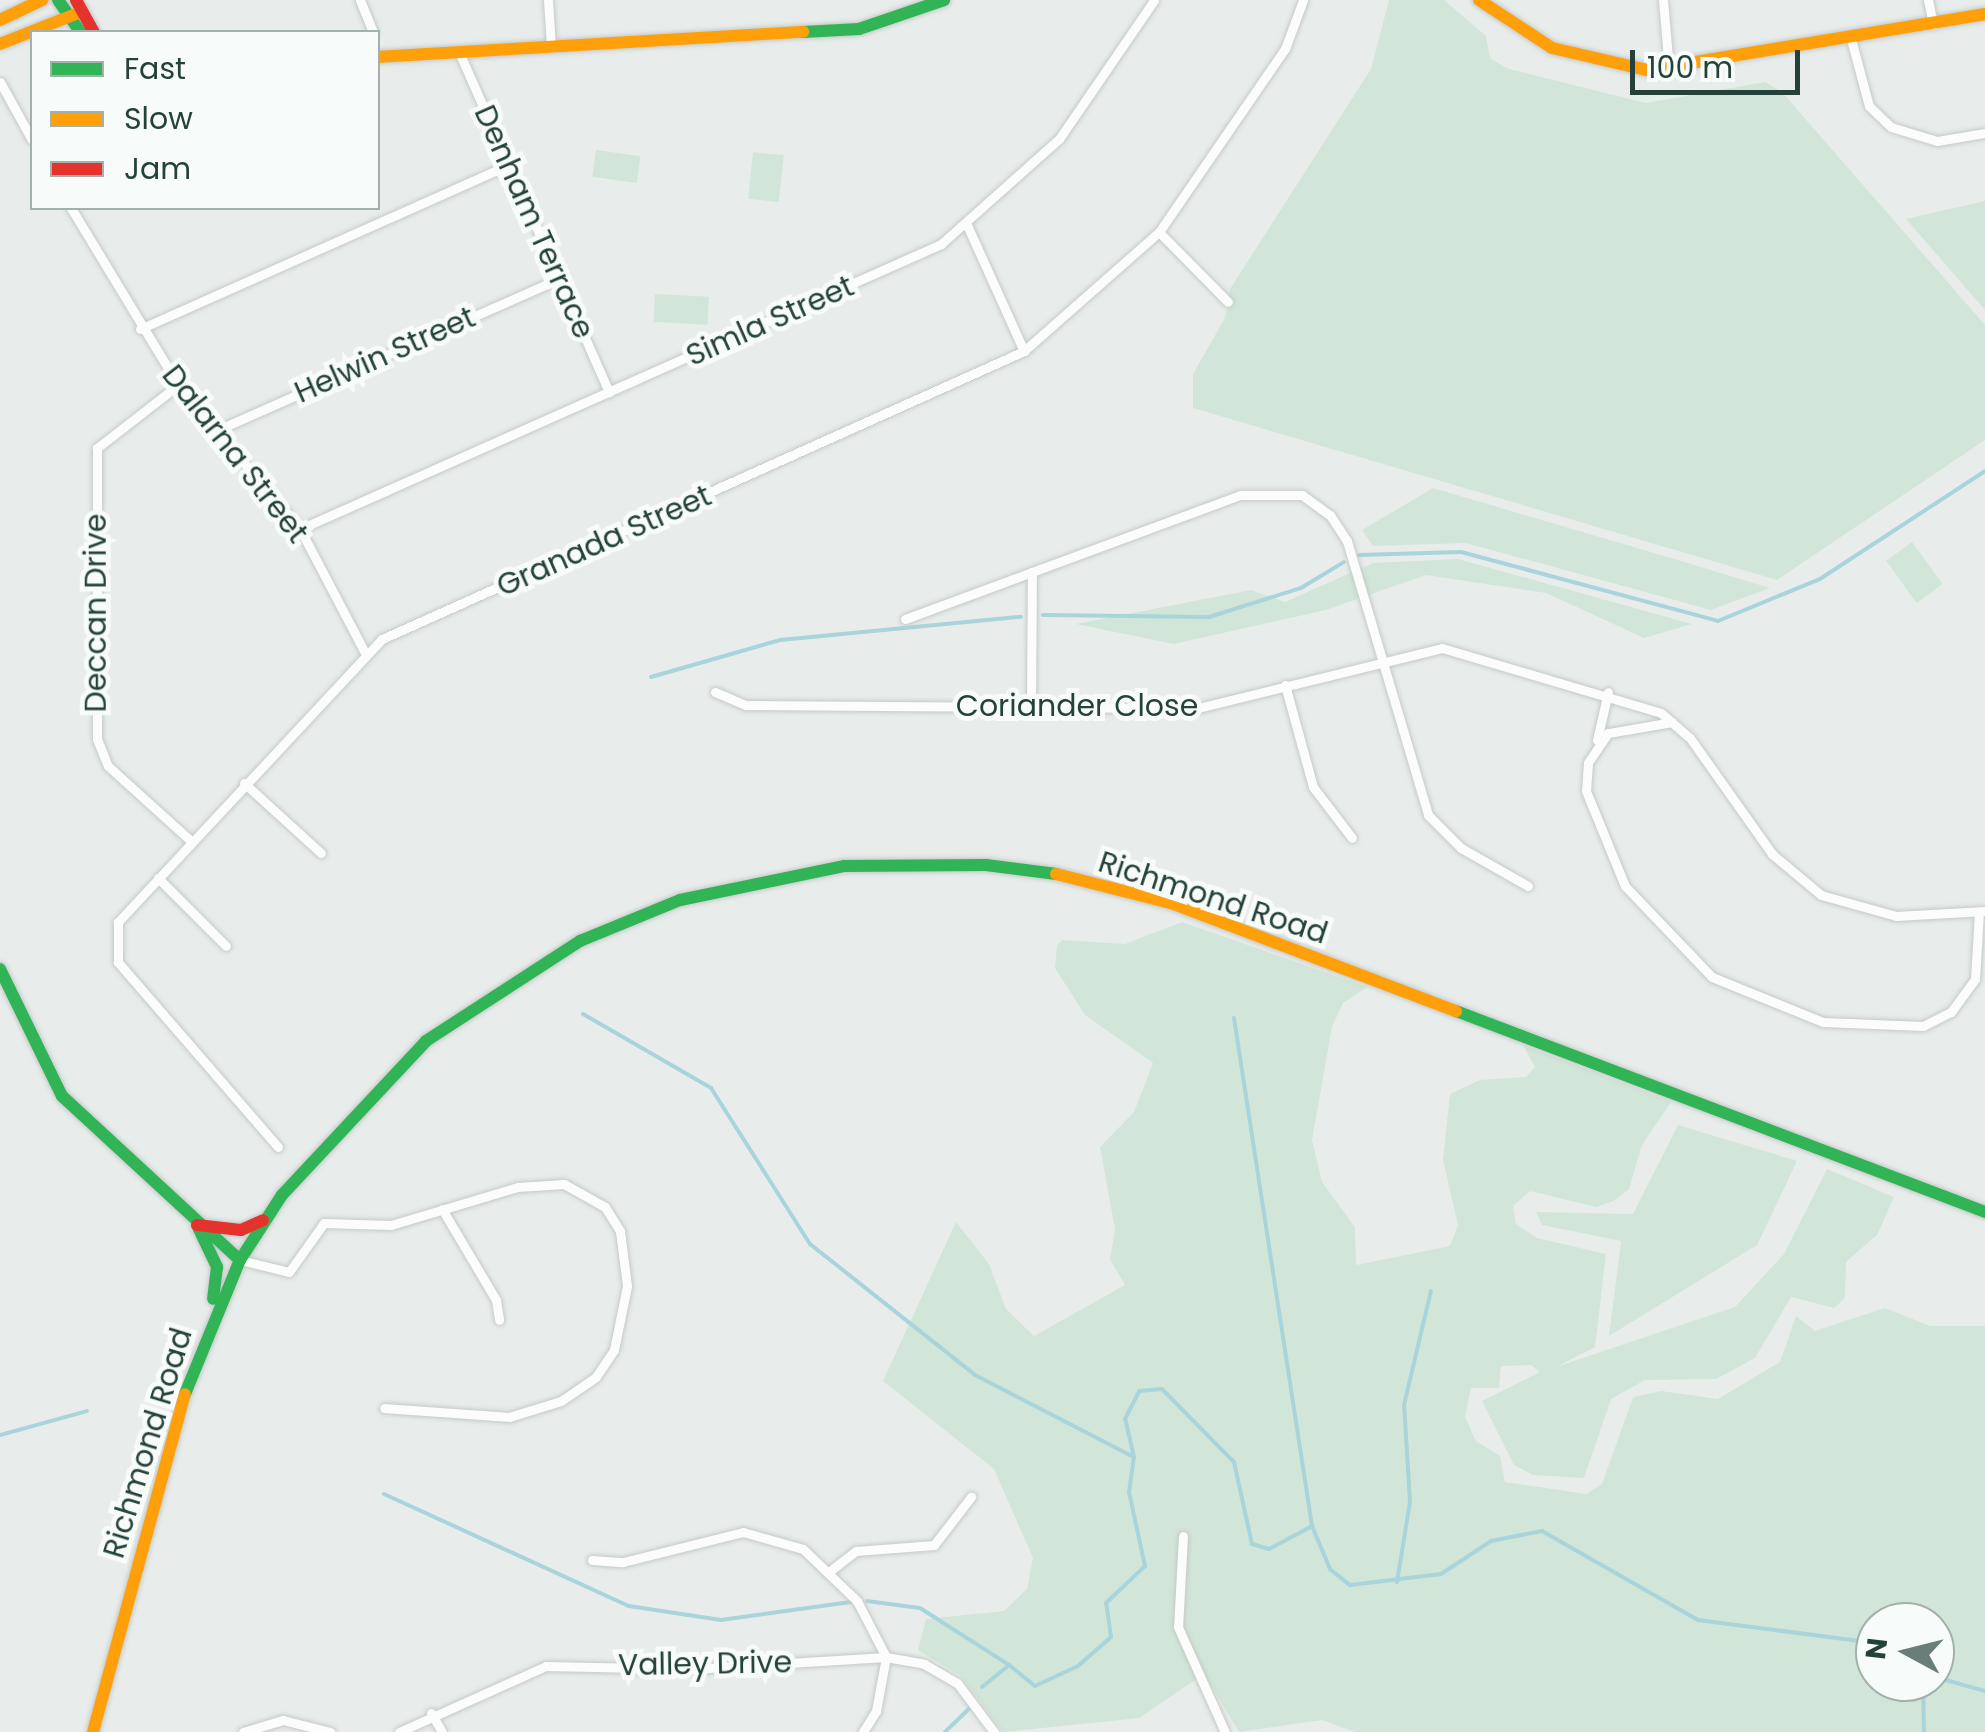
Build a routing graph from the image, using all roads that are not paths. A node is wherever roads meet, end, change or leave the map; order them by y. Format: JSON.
{"nodes":[{"id":1,"x":42,"y":0,"type":"edge"},
{"id":2,"x":58,"y":0,"type":"edge"},
{"id":3,"x":360,"y":0,"type":"edge"},
{"id":4,"x":548,"y":0,"type":"edge"},
{"id":5,"x":944,"y":0,"type":"edge"},
{"id":6,"x":1154,"y":0,"type":"edge"},
{"id":7,"x":1302,"y":0,"type":"edge"},
{"id":8,"x":1479,"y":0,"type":"edge"},
{"id":9,"x":1663,"y":0,"type":"edge"},
{"id":10,"x":1928,"y":0,"type":"edge"},
{"id":11,"x":78,"y":6,"type":"edge"},
{"id":12,"x":1985,"y":14,"type":"edge"},
{"id":13,"x":64,"y":17,"type":"junction"},
{"id":14,"x":0,"y":20,"type":"edge"},
{"id":15,"x":1933,"y":24,"type":"junction"},
{"id":16,"x":33,"y":30,"type":"edge"},
{"id":17,"x":78,"y":30,"type":"edge"},
{"id":18,"x":93,"y":30,"type":"edge"},
{"id":19,"x":372,"y":30,"type":"edge"},
{"id":20,"x":30,"y":31,"type":"edge"},
{"id":21,"x":1851,"y":39,"type":"junction"},
{"id":22,"x":0,"y":44,"type":"edge"},
{"id":23,"x":551,"y":47,"type":"junction"},
{"id":24,"x":459,"y":52,"type":"junction"},
{"id":25,"x":380,"y":53,"type":"edge"},
{"id":26,"x":1669,"y":70,"type":"junction"},
{"id":27,"x":0,"y":82,"type":"edge"},
{"id":28,"x":1985,"y":134,"type":"edge"},
{"id":29,"x":30,"y":136,"type":"edge"},
{"id":30,"x":509,"y":165,"type":"junction"},
{"id":31,"x":72,"y":210,"type":"edge"},
{"id":32,"x":967,"y":225,"type":"junction"},
{"id":33,"x":1159,"y":232,"type":"junction"},
{"id":34,"x":558,"y":279,"type":"junction"},
{"id":35,"x":1228,"y":302,"type":"dead end"},
{"id":36,"x":140,"y":329,"type":"junction"},
{"id":37,"x":1024,"y":351,"type":"junction"},
{"id":38,"x":178,"y":385,"type":"junction"},
{"id":39,"x":609,"y":392,"type":"junction"},
{"id":40,"x":213,"y":432,"type":"junction"},
{"id":41,"x":300,"y":528,"type":"junction"},
{"id":42,"x":1032,"y":572,"type":"junction"},
{"id":43,"x":905,"y":619,"type":"dead end"},
{"id":44,"x":364,"y":650,"type":"junction"},
{"id":45,"x":1380,"y":658,"type":"junction"},
{"id":46,"x":1286,"y":685,"type":"junction"},
{"id":47,"x":715,"y":692,"type":"dead end"},
{"id":48,"x":1608,"y":692,"type":"junction"},
{"id":49,"x":1031,"y":706,"type":"junction"},
{"id":50,"x":1674,"y":722,"type":"junction"},
{"id":51,"x":1597,"y":743,"type":"junction"},
{"id":52,"x":244,"y":784,"type":"junction"},
{"id":53,"x":1352,"y":838,"type":"dead end"},
{"id":54,"x":191,"y":842,"type":"junction"},
{"id":55,"x":320,"y":852,"type":"dead end"},
{"id":56,"x":158,"y":878,"type":"junction"},
{"id":57,"x":1528,"y":886,"type":"dead end"},
{"id":58,"x":1982,"y":912,"type":"edge"},
{"id":59,"x":226,"y":946,"type":"dead end"},
{"id":60,"x":0,"y":970,"type":"edge"},
{"id":61,"x":278,"y":1147,"type":"dead end"},
{"id":62,"x":442,"y":1209,"type":"junction"},
{"id":63,"x":1985,"y":1212,"type":"edge"},
{"id":64,"x":266,"y":1218,"type":"junction"},
{"id":65,"x":197,"y":1225,"type":"junction"},
{"id":66,"x":240,"y":1260,"type":"junction"},
{"id":67,"x":498,"y":1320,"type":"dead end"},
{"id":68,"x":204,"y":1338,"type":"junction"},
{"id":69,"x":384,"y":1408,"type":"dead end"},
{"id":70,"x":971,"y":1497,"type":"dead end"},
{"id":71,"x":1184,"y":1536,"type":"dead end"},
{"id":72,"x":592,"y":1560,"type":"dead end"},
{"id":73,"x":830,"y":1571,"type":"junction"},
{"id":74,"x":886,"y":1656,"type":"junction"},
{"id":75,"x":431,"y":1713,"type":"junction"},
{"id":76,"x":93,"y":1732,"type":"edge"},
{"id":77,"x":243,"y":1732,"type":"edge"},
{"id":78,"x":330,"y":1732,"type":"edge"},
{"id":79,"x":398,"y":1732,"type":"edge"},
{"id":80,"x":442,"y":1732,"type":"edge"},
{"id":81,"x":863,"y":1732,"type":"edge"},
{"id":82,"x":994,"y":1732,"type":"edge"},
{"id":83,"x":1225,"y":1732,"type":"edge"}],
"edges":[{"from":1,"to":14,"type":"main road"},
{"from":2,"to":13,"type":"main road"},
{"from":3,"to":19,"type":"street"},
{"from":4,"to":23,"type":"street"},
{"from":5,"to":23,"type":"main road"},
{"from":6,"to":32,"type":"street","name":"Simla Street"},
{"from":7,"to":33,"type":"street","name":"Granada Street"},
{"from":8,"to":26,"type":"main road"},
{"from":9,"to":26,"type":"street"},
{"from":10,"to":15,"type":"street"},
{"from":11,"to":13,"type":"main road"},
{"from":11,"to":18,"type":"main road"},
{"from":12,"to":15,"type":"main road"},
{"from":13,"to":16,"type":"main road"},
{"from":13,"to":17,"type":"main road"},
{"from":15,"to":21,"type":"main road"},
{"from":20,"to":22,"type":"main road"},
{"from":21,"to":26,"type":"main road"},
{"from":21,"to":28,"type":"street"},
{"from":23,"to":24,"type":"main road"},
{"from":24,"to":25,"type":"main road"},
{"from":24,"to":30,"type":"street","name":"Denham Terrace"},
{"from":27,"to":29,"type":"street"},
{"from":30,"to":34,"type":"street","name":"Denham Terrace"},
{"from":30,"to":36,"type":"street"},
{"from":31,"to":36,"type":"street","name":"Dalarna Street"},
{"from":32,"to":37,"type":"street"},
{"from":32,"to":39,"type":"street","name":"Simla Street"},
{"from":33,"to":35,"type":"street"},
{"from":33,"to":37,"type":"street","name":"Granada Street"},
{"from":34,"to":39,"type":"street","name":"Denham Terrace"},
{"from":34,"to":40,"type":"street","name":"Helwin Street"},
{"from":36,"to":38,"type":"street","name":"Dalarna Street"},
{"from":37,"to":44,"type":"street","name":"Granada Street"},
{"from":38,"to":40,"type":"street","name":"Dalarna Street"},
{"from":38,"to":54,"type":"street","name":"Deccan Drive"},
{"from":39,"to":41,"type":"street","name":"Simla Street"},
{"from":40,"to":41,"type":"street","name":"Dalarna Street"},
{"from":41,"to":44,"type":"street","name":"Dalarna Street"},
{"from":42,"to":43,"type":"street"},
{"from":42,"to":45,"type":"street"},
{"from":42,"to":49,"type":"street"},
{"from":44,"to":52,"type":"street","name":"Granada Street"},
{"from":45,"to":46,"type":"street","name":"Coriander Close"},
{"from":45,"to":48,"type":"street","name":"Coriander Close"},
{"from":45,"to":57,"type":"street"},
{"from":46,"to":49,"type":"street","name":"Coriander Close"},
{"from":46,"to":53,"type":"street"},
{"from":47,"to":49,"type":"street","name":"Coriander Close"},
{"from":48,"to":50,"type":"street","name":"Coriander Close"},
{"from":48,"to":51,"type":"street"},
{"from":50,"to":51,"type":"street"},
{"from":50,"to":58,"type":"street"},
{"from":51,"to":58,"type":"street"},
{"from":52,"to":54,"type":"street","name":"Granada Street"},
{"from":52,"to":55,"type":"street"},
{"from":54,"to":56,"type":"street","name":"Granada Street"},
{"from":56,"to":59,"type":"street"},
{"from":56,"to":61,"type":"street","name":"Granada Street"},
{"from":60,"to":65,"type":"main road"},
{"from":62,"to":66,"type":"street"},
{"from":62,"to":67,"type":"street"},
{"from":62,"to":69,"type":"street"},
{"from":63,"to":64,"type":"main road","name":"Richmond Road"},
{"from":64,"to":65,"type":"main road"},
{"from":64,"to":66,"type":"main road","name":"Richmond Road"},
{"from":65,"to":66,"type":"main road"},
{"from":65,"to":68,"type":"main road"},
{"from":66,"to":68,"type":"main road","name":"Richmond Road"},
{"from":68,"to":76,"type":"main road","name":"Richmond Road"},
{"from":70,"to":73,"type":"street"},
{"from":71,"to":83,"type":"street"},
{"from":72,"to":73,"type":"street"},
{"from":73,"to":74,"type":"street"},
{"from":74,"to":75,"type":"street","name":"Valley Drive"},
{"from":74,"to":81,"type":"street"},
{"from":74,"to":82,"type":"street","name":"Valley Drive"},
{"from":75,"to":79,"type":"street","name":"Valley Drive"},
{"from":75,"to":80,"type":"street"},
{"from":77,"to":78,"type":"street"}]}
